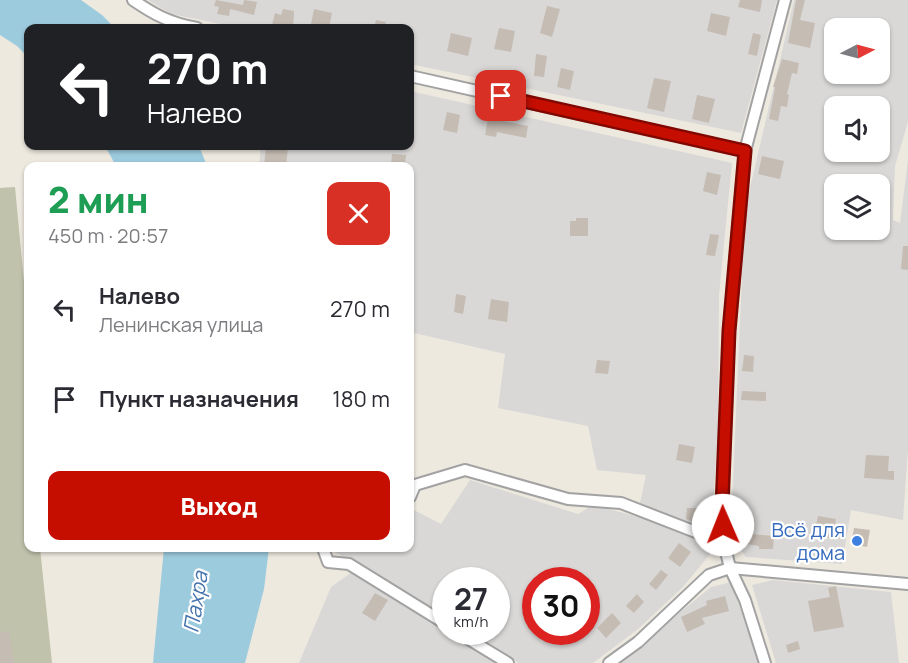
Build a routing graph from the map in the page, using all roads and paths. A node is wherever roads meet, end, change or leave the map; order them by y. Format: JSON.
{"nodes":[{"id":1,"x":133,"y":0,"type":"edge"},
{"id":2,"x":785,"y":0,"type":"edge"},
{"id":3,"x":178,"y":24,"type":"edge"},
{"id":4,"x":414,"y":77,"type":"edge"},
{"id":5,"x":745,"y":151,"type":"junction"},
{"id":6,"x":414,"y":489,"type":"edge"},
{"id":7,"x":724,"y":543,"type":"junction"},
{"id":8,"x":324,"y":552,"type":"edge"},
{"id":9,"x":730,"y":568,"type":"junction"},
{"id":10,"x":908,"y":584,"type":"edge"},
{"id":11,"x":432,"y":615,"type":"edge"},
{"id":12,"x":478,"y":645,"type":"edge"},
{"id":13,"x":508,"y":663,"type":"edge"},
{"id":14,"x":609,"y":663,"type":"edge"},
{"id":15,"x":765,"y":663,"type":"edge"}],
"edges":[{"from":1,"to":3,"type":"street"},
{"from":2,"to":5,"type":"street"},
{"from":4,"to":5,"type":"street"},
{"from":5,"to":7,"type":"street"},
{"from":6,"to":7,"type":"street"},
{"from":7,"to":9,"type":"street"},
{"from":8,"to":11,"type":"street"},
{"from":9,"to":10,"type":"street"},
{"from":9,"to":14,"type":"street"},
{"from":9,"to":15,"type":"street"},
{"from":12,"to":13,"type":"street"}]}
